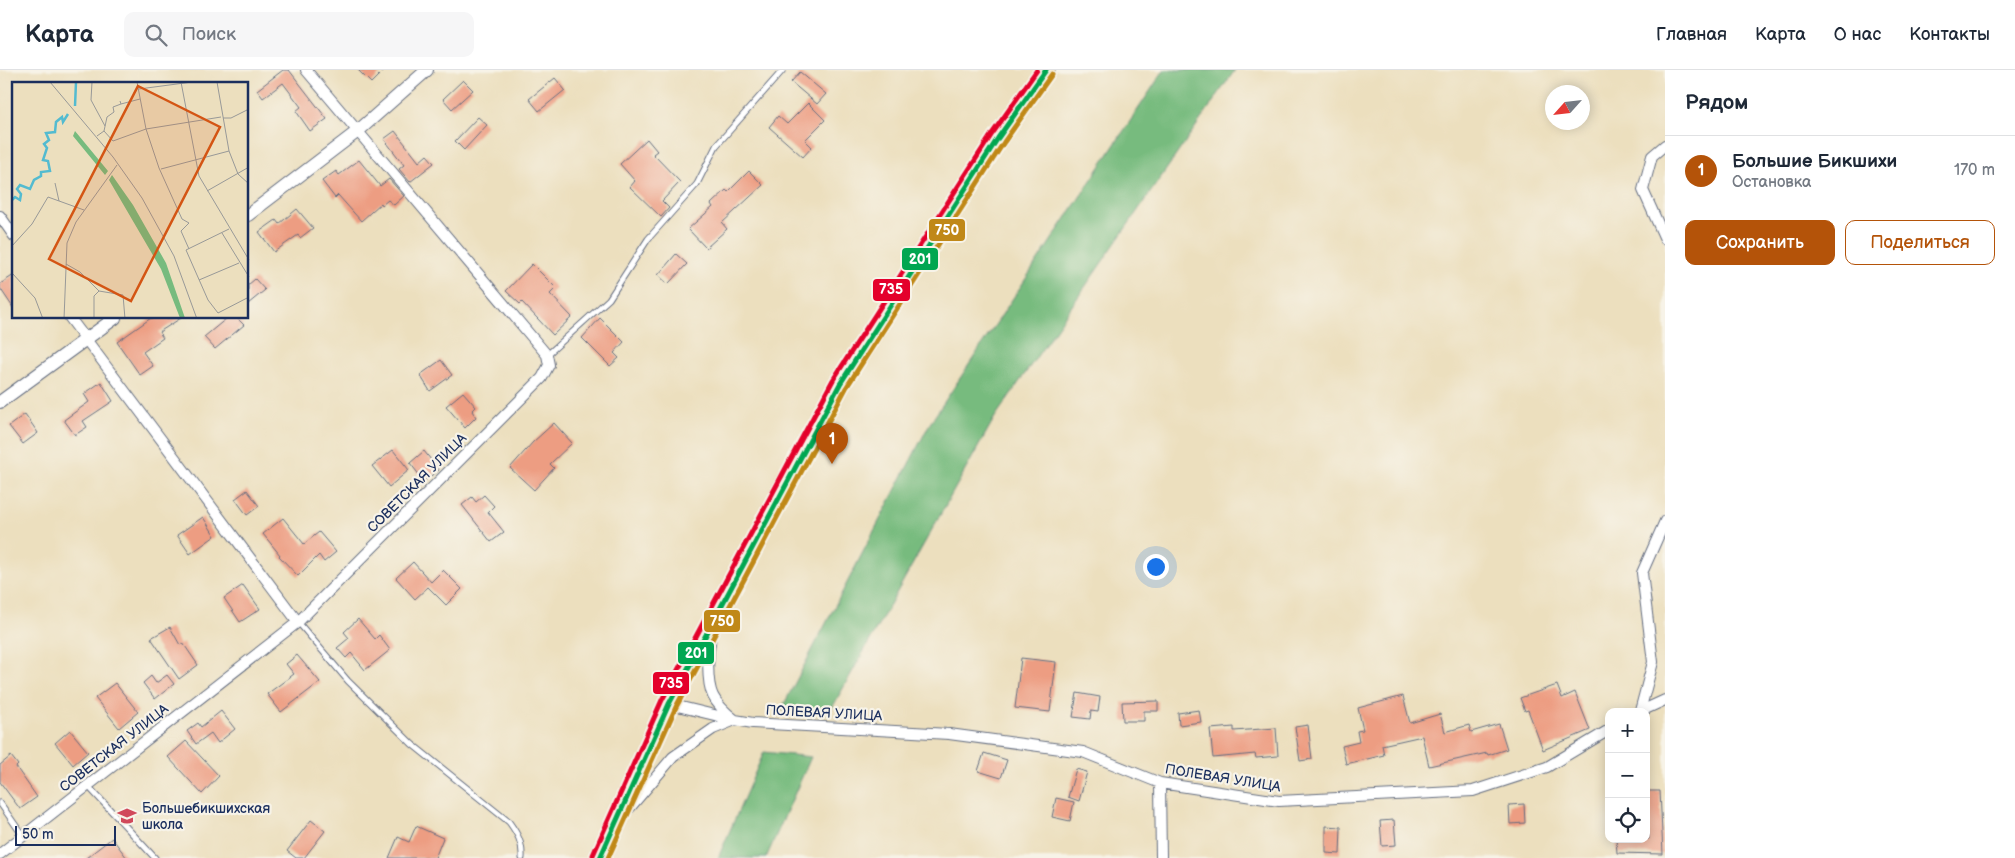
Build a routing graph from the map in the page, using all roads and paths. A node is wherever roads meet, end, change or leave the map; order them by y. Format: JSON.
{"nodes":[{"id":1,"x":306,"y":70,"type":"edge"},
{"id":2,"x":427,"y":70,"type":"edge"},
{"id":3,"x":783,"y":70,"type":"edge"},
{"id":4,"x":1046,"y":70,"type":"edge"},
{"id":5,"x":358,"y":131,"type":"junction"},
{"id":6,"x":1665,"y":145,"type":"edge"},
{"id":7,"x":249,"y":214,"type":"edge"},
{"id":8,"x":0,"y":216,"type":"edge"},
{"id":9,"x":12,"y":233,"type":"edge"},
{"id":10,"x":1665,"y":239,"type":"edge"},
{"id":11,"x":71,"y":319,"type":"edge"},
{"id":12,"x":114,"y":319,"type":"edge"},
{"id":13,"x":86,"y":340,"type":"junction"},
{"id":14,"x":547,"y":355,"type":"junction"},
{"id":15,"x":0,"y":402,"type":"edge"},
{"id":16,"x":1665,"y":521,"type":"edge"},
{"id":17,"x":714,"y":618,"type":"junction"},
{"id":18,"x":298,"y":622,"type":"junction"},
{"id":19,"x":1665,"y":700,"type":"edge"},
{"id":20,"x":669,"y":704,"type":"junction"},
{"id":21,"x":1640,"y":708,"type":"edge"},
{"id":22,"x":1646,"y":708,"type":"edge"},
{"id":23,"x":735,"y":720,"type":"junction"},
{"id":24,"x":1605,"y":732,"type":"edge"},
{"id":25,"x":1160,"y":783,"type":"junction"},
{"id":26,"x":88,"y":786,"type":"junction"},
{"id":27,"x":0,"y":803,"type":"edge"},
{"id":28,"x":612,"y":830,"type":"junction"},
{"id":29,"x":23,"y":836,"type":"junction"},
{"id":30,"x":0,"y":854,"type":"edge"},
{"id":31,"x":155,"y":858,"type":"edge"},
{"id":32,"x":522,"y":858,"type":"edge"},
{"id":33,"x":600,"y":858,"type":"edge"},
{"id":34,"x":1162,"y":858,"type":"edge"}],
"edges":[{"from":1,"to":5,"type":"street"},
{"from":2,"to":5,"type":"street"},
{"from":3,"to":14,"type":"lane"},
{"from":4,"to":17,"type":"highway"},
{"from":5,"to":7,"type":"street"},
{"from":5,"to":14,"type":"street"},
{"from":6,"to":10,"type":"street"},
{"from":8,"to":9,"type":"street"},
{"from":11,"to":13,"type":"street"},
{"from":12,"to":13,"type":"street"},
{"from":13,"to":15,"type":"street"},
{"from":13,"to":18,"type":"street"},
{"from":14,"to":18,"type":"street","name":"СОВЕТСКАЯ УЛИЦА"},
{"from":16,"to":21,"type":"street"},
{"from":17,"to":20,"type":"highway"},
{"from":17,"to":23,"type":"street"},
{"from":18,"to":26,"type":"street","name":"СОВЕТСКАЯ УЛИЦА"},
{"from":18,"to":32,"type":"lane"},
{"from":19,"to":22,"type":"street"},
{"from":20,"to":23,"type":"street","name":"ПОЛЕВАЯ УЛИЦА"},
{"from":20,"to":28,"type":"highway"},
{"from":23,"to":25,"type":"street","name":"ПОЛЕВАЯ УЛИЦА"},
{"from":23,"to":28,"type":"street"},
{"from":24,"to":25,"type":"street","name":"ПОЛЕВАЯ УЛИЦА"},
{"from":25,"to":34,"type":"street"},
{"from":26,"to":29,"type":"street","name":"СОВЕТСКАЯ УЛИЦА"},
{"from":26,"to":31,"type":"lane"},
{"from":27,"to":29,"type":"lane"},
{"from":28,"to":33,"type":"highway"},
{"from":29,"to":30,"type":"street","name":"СОВЕТСКАЯ УЛИЦА"}]}
